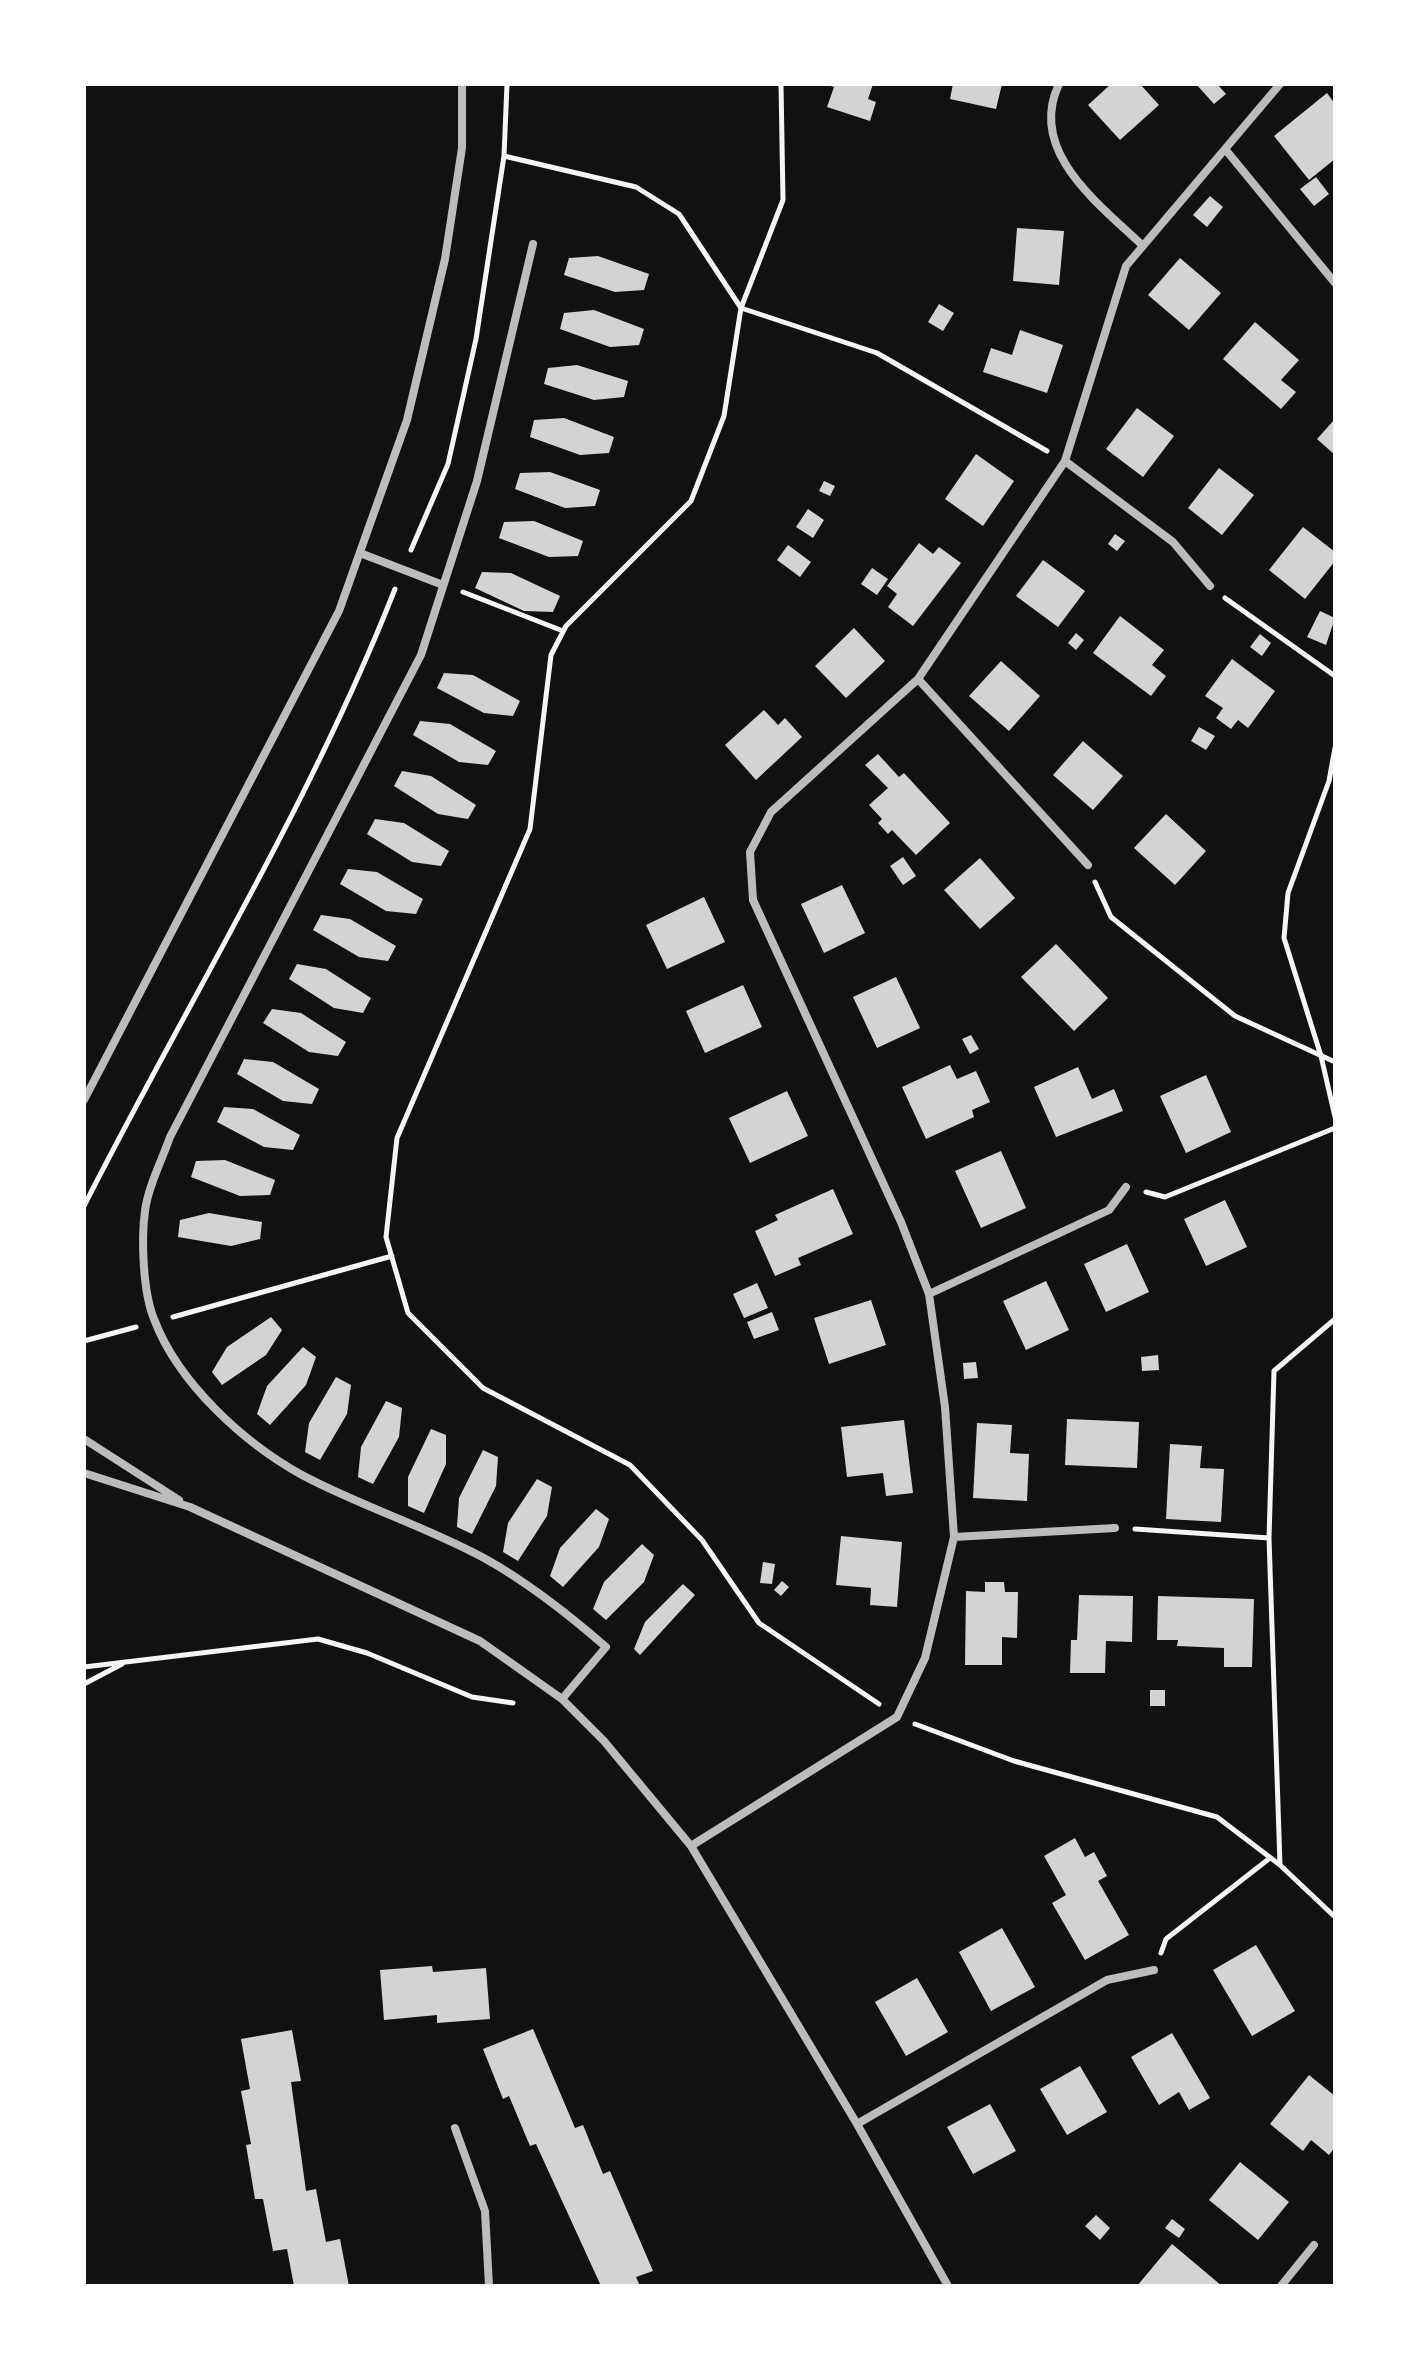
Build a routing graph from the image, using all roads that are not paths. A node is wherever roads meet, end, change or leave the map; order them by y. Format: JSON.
{"nodes":[{"id":1,"x":462,"y":84,"type":"edge"},
{"id":2,"x":1059,"y":84,"type":"edge"},
{"id":3,"x":1280,"y":84,"type":"edge"},
{"id":4,"x":1225,"y":149,"type":"junction"},
{"id":5,"x":533,"y":244,"type":"dead end"},
{"id":6,"x":1142,"y":245,"type":"junction"},
{"id":7,"x":1335,"y":283,"type":"edge"},
{"id":8,"x":1065,"y":461,"type":"junction"},
{"id":9,"x":360,"y":553,"type":"junction"},
{"id":10,"x":443,"y":585,"type":"junction"},
{"id":11,"x":1210,"y":586,"type":"road end"},
{"id":12,"x":918,"y":679,"type":"junction"},
{"id":13,"x":1088,"y":865,"type":"road end"},
{"id":14,"x":84,"y":1100,"type":"edge"},
{"id":15,"x":1126,"y":1187,"type":"road end"},
{"id":16,"x":929,"y":1294,"type":"junction"},
{"id":17,"x":84,"y":1439,"type":"edge"},
{"id":18,"x":84,"y":1473,"type":"edge"},
{"id":19,"x":190,"y":1507,"type":"junction"},
{"id":20,"x":1115,"y":1528,"type":"road end"},
{"id":21,"x":954,"y":1537,"type":"junction"},
{"id":22,"x":562,"y":1699,"type":"junction"},
{"id":23,"x":691,"y":1846,"type":"junction"},
{"id":24,"x":1154,"y":1970,"type":"road end"},
{"id":25,"x":857,"y":2124,"type":"junction"},
{"id":26,"x":455,"y":2128,"type":"dead end"},
{"id":27,"x":1314,"y":2245,"type":"dead end"},
{"id":28,"x":489,"y":2286,"type":"edge"},
{"id":29,"x":948,"y":2286,"type":"edge"},
{"id":30,"x":1281,"y":2286,"type":"edge"}],
"edges":[{"from":1,"to":9,"type":"street"},
{"from":2,"to":6,"type":"street"},
{"from":3,"to":4,"type":"street"},
{"from":4,"to":6,"type":"street"},
{"from":4,"to":7,"type":"street"},
{"from":5,"to":10,"type":"street"},
{"from":6,"to":8,"type":"street"},
{"from":8,"to":11,"type":"street"},
{"from":8,"to":12,"type":"street"},
{"from":9,"to":10,"type":"street"},
{"from":9,"to":14,"type":"street"},
{"from":10,"to":22,"type":"street"},
{"from":12,"to":13,"type":"street"},
{"from":12,"to":16,"type":"street"},
{"from":15,"to":16,"type":"street"},
{"from":16,"to":21,"type":"street"},
{"from":17,"to":19,"type":"street"},
{"from":18,"to":19,"type":"street"},
{"from":19,"to":22,"type":"street"},
{"from":20,"to":21,"type":"street"},
{"from":21,"to":23,"type":"street"},
{"from":22,"to":23,"type":"street"},
{"from":23,"to":25,"type":"street"},
{"from":24,"to":25,"type":"street"},
{"from":25,"to":29,"type":"street"},
{"from":26,"to":28,"type":"street"},
{"from":27,"to":30,"type":"street"}]}
